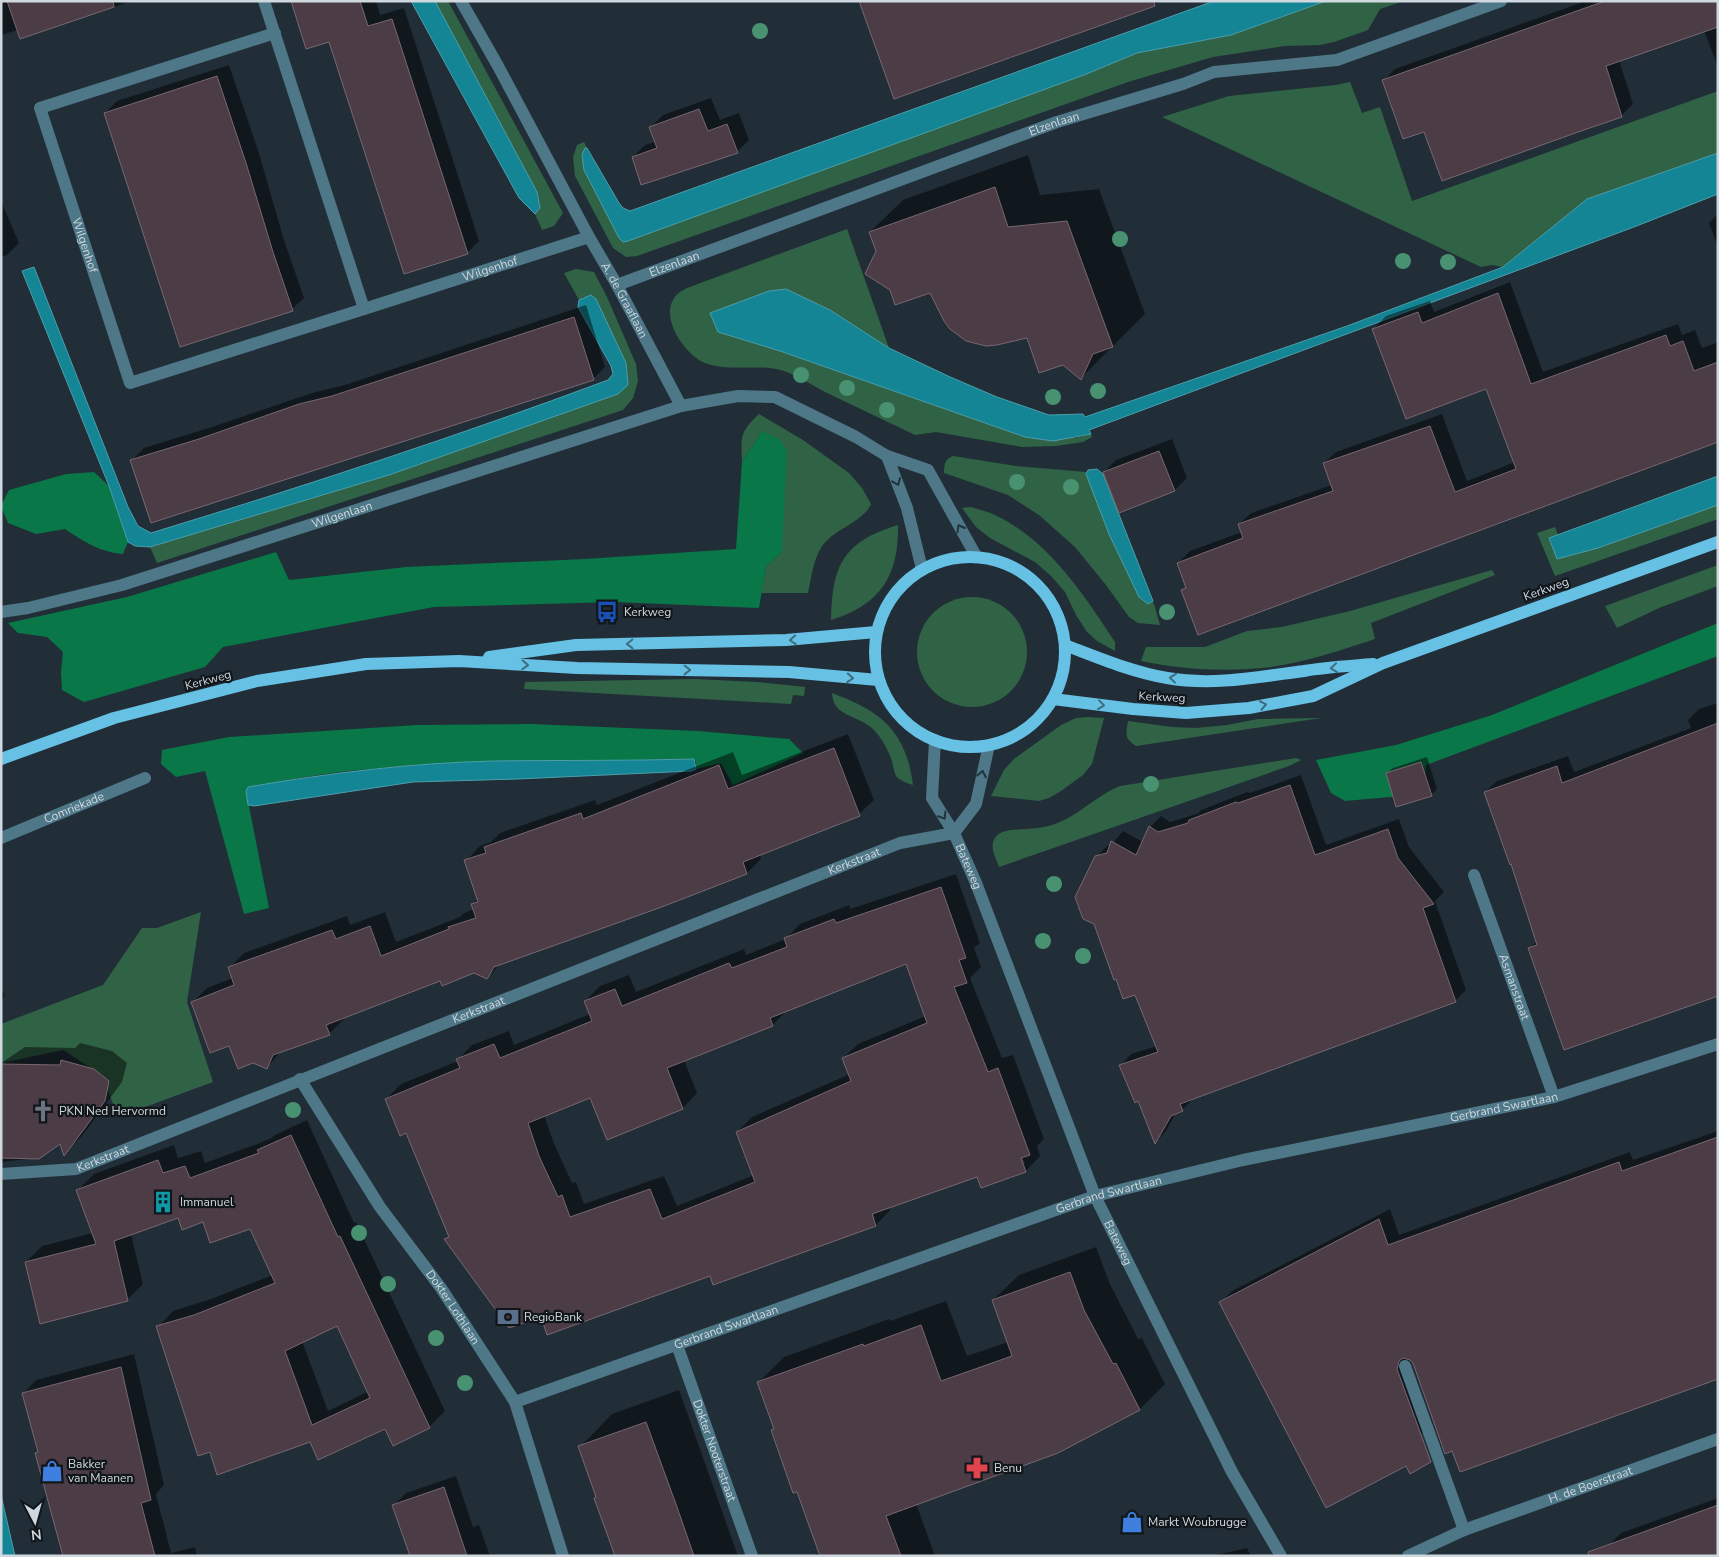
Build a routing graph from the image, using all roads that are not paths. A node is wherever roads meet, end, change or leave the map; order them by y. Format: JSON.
{"nodes":[{"id":1,"x":264,"y":1,"type":"edge"},
{"id":2,"x":461,"y":1,"type":"edge"},
{"id":3,"x":1501,"y":1,"type":"edge"},
{"id":4,"x":275,"y":33,"type":"junction"},
{"id":5,"x":588,"y":237,"type":"junction"},
{"id":6,"x":617,"y":285,"type":"junction"},
{"id":7,"x":364,"y":308,"type":"junction"},
{"id":8,"x":681,"y":406,"type":"junction"},
{"id":9,"x":887,"y":456,"type":"junction"},
{"id":10,"x":1718,"y":542,"type":"edge"},
{"id":11,"x":976,"y":556,"type":"junction"},
{"id":12,"x":922,"y":569,"type":"junction"},
{"id":13,"x":1,"y":612,"type":"edge"},
{"id":14,"x":876,"y":632,"type":"junction"},
{"id":15,"x":1065,"y":645,"type":"junction"},
{"id":16,"x":459,"y":661,"type":"junction"},
{"id":17,"x":1383,"y":663,"type":"junction"},
{"id":18,"x":878,"y":680,"type":"junction"},
{"id":19,"x":1052,"y":699,"type":"junction"},
{"id":20,"x":935,"y":740,"type":"junction"},
{"id":21,"x":990,"y":745,"type":"junction"},
{"id":22,"x":1,"y":759,"type":"edge"},
{"id":23,"x":145,"y":778,"type":"dead end"},
{"id":24,"x":954,"y":833,"type":"junction"},
{"id":25,"x":1,"y":838,"type":"edge"},
{"id":26,"x":1474,"y":875,"type":"dead end"},
{"id":27,"x":1718,"y":1044,"type":"edge"},
{"id":28,"x":300,"y":1079,"type":"junction"},
{"id":29,"x":1554,"y":1098,"type":"junction"},
{"id":30,"x":1,"y":1174,"type":"edge"},
{"id":31,"x":1095,"y":1196,"type":"junction"},
{"id":32,"x":677,"y":1345,"type":"junction"},
{"id":33,"x":1405,"y":1366,"type":"dead end"},
{"id":34,"x":515,"y":1402,"type":"junction"},
{"id":35,"x":1718,"y":1439,"type":"edge"},
{"id":36,"x":1464,"y":1530,"type":"junction"},
{"id":37,"x":563,"y":1556,"type":"edge"},
{"id":38,"x":752,"y":1556,"type":"edge"},
{"id":39,"x":1281,"y":1556,"type":"edge"},
{"id":40,"x":1408,"y":1556,"type":"edge"}],
"edges":[{"from":1,"to":4,"type":"street"},
{"from":2,"to":5,"type":"street","name":"A. de Graaflaan"},
{"from":3,"to":6,"type":"street","name":"Elzenlaan"},
{"from":4,"to":7,"type":"street"},
{"from":4,"to":7,"type":"street","name":"Wilgenhof"},
{"from":5,"to":6,"type":"street","name":"A. de Graaflaan"},
{"from":5,"to":7,"type":"street","name":"Wilgenhof"},
{"from":6,"to":8,"type":"street","name":"A. de Graaflaan"},
{"from":8,"to":9,"type":"street"},
{"from":8,"to":13,"type":"street","name":"Wilgenlaan"},
{"from":11,"to":9,"type":"street","one_way":true},
{"from":9,"to":12,"type":"street","one_way":true},
{"from":10,"to":17,"type":"main road","name":"Kerkweg"},
{"from":11,"to":12,"type":"main road"},
{"from":11,"to":15,"type":"main road"},
{"from":12,"to":14,"type":"main road"},
{"from":14,"to":16,"type":"main road","name":"Kerkweg","one_way":true},
{"from":14,"to":18,"type":"main road"},
{"from":17,"to":15,"type":"main road","name":"Kerkweg","one_way":true},
{"from":15,"to":19,"type":"main road"},
{"from":16,"to":18,"type":"main road","name":"Kerkweg","one_way":true},
{"from":16,"to":22,"type":"main road","name":"Kerkweg"},
{"from":19,"to":17,"type":"main road","name":"Kerkweg","one_way":true},
{"from":18,"to":20,"type":"main road"},
{"from":19,"to":21,"type":"main road"},
{"from":20,"to":21,"type":"main road"},
{"from":20,"to":24,"type":"street","name":"Bateweg","one_way":true},
{"from":24,"to":21,"type":"street","name":"Bateweg","one_way":true},
{"from":23,"to":25,"type":"street","name":"Comriekade"},
{"from":24,"to":28,"type":"street","name":"Kerkstraat"},
{"from":24,"to":31,"type":"street","name":"Bateweg"},
{"from":26,"to":29,"type":"street","name":"Asmanstraat"},
{"from":27,"to":29,"type":"street","name":"Gerbrand Swartlaan"},
{"from":28,"to":30,"type":"street","name":"Kerkstraat"},
{"from":28,"to":34,"type":"street","name":"Dokter Lothlaan"},
{"from":29,"to":31,"type":"street","name":"Gerbrand Swartlaan"},
{"from":31,"to":32,"type":"street","name":"Gerbrand Swartlaan"},
{"from":31,"to":39,"type":"street","name":"Bateweg"},
{"from":32,"to":34,"type":"street","name":"Gerbrand Swartlaan"},
{"from":32,"to":38,"type":"street","name":"Dokter Nooterstraat"},
{"from":33,"to":36,"type":"street"},
{"from":34,"to":37,"type":"street","name":"Dokter Lothlaan"},
{"from":35,"to":36,"type":"street","name":"H. de Boerstraat"},
{"from":36,"to":40,"type":"street","name":"H. de Boerstraat"}]}
